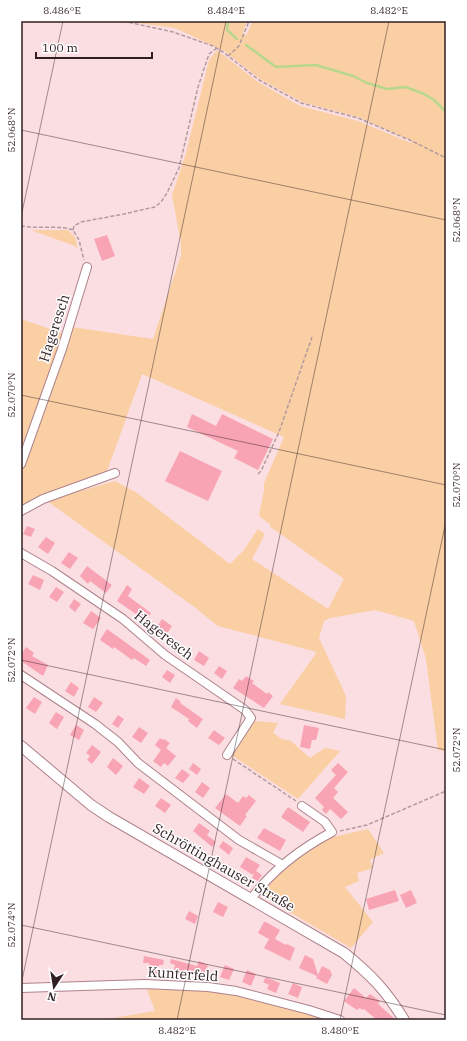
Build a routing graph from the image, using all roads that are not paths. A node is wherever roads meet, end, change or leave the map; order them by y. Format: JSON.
{"nodes":[{"id":1,"x":87,"y":267,"type":"road end"},
{"id":2,"x":21,"y":464,"type":"edge"},
{"id":3,"x":115,"y":473,"type":"dead end"},
{"id":4,"x":21,"y":511,"type":"edge"},
{"id":5,"x":21,"y":553,"type":"edge"},
{"id":6,"x":21,"y":675,"type":"edge"},
{"id":7,"x":21,"y":746,"type":"edge"},
{"id":8,"x":226,"y":755,"type":"road end"},
{"id":9,"x":302,"y":806,"type":"road end"},
{"id":10,"x":281,"y":864,"type":"junction"},
{"id":11,"x":251,"y":899,"type":"junction"},
{"id":12,"x":21,"y":988,"type":"edge"},
{"id":13,"x":340,"y":1020,"type":"edge"},
{"id":14,"x":404,"y":1020,"type":"edge"}],
"edges":[{"from":1,"to":2,"type":"street","name":"Hageresch"},
{"from":3,"to":4,"type":"street"},
{"from":5,"to":8,"type":"street","name":"Hageresch"},
{"from":6,"to":10,"type":"street"},
{"from":7,"to":11,"type":"main road","name":"Schröttinghauser Straße"},
{"from":9,"to":10,"type":"street"},
{"from":10,"to":11,"type":"street"},
{"from":11,"to":14,"type":"main road","name":"Schröttinghauser Straße"},
{"from":12,"to":13,"type":"street","name":"Kunterfeld"}]}
